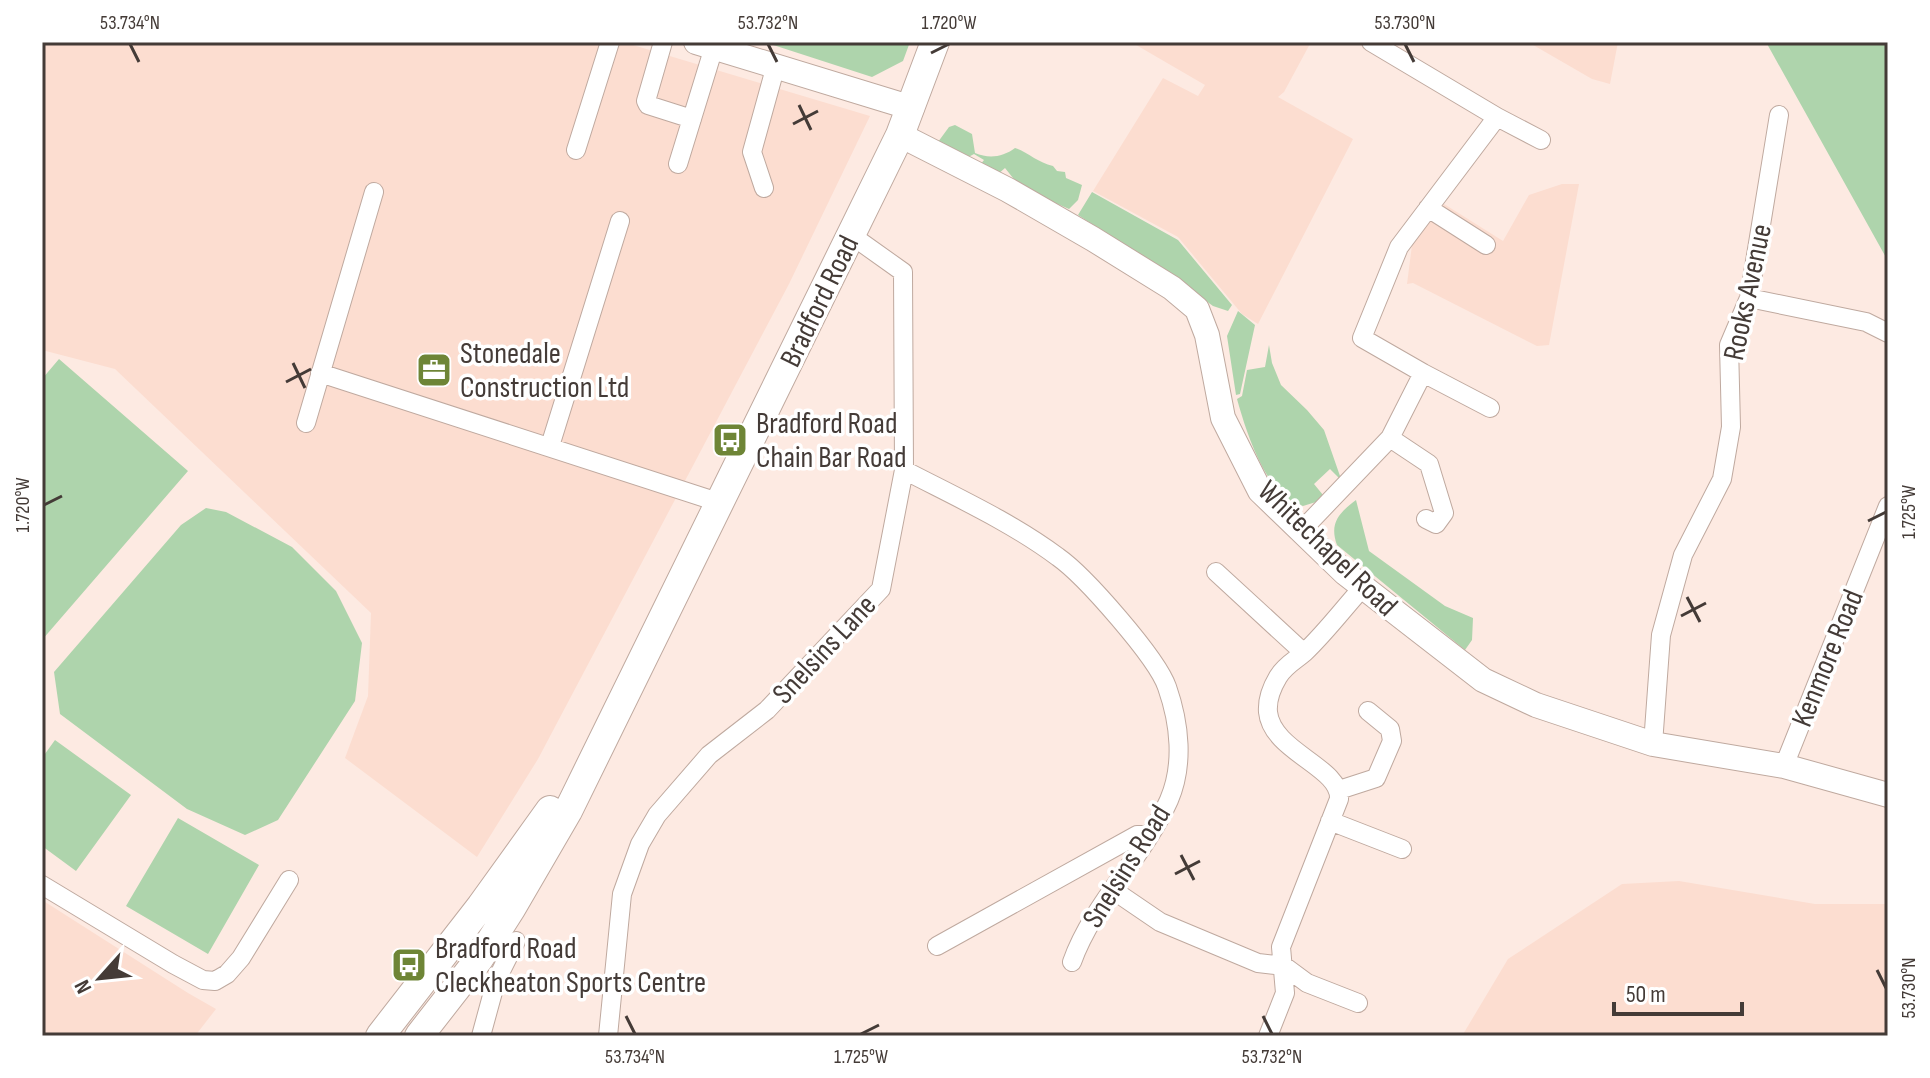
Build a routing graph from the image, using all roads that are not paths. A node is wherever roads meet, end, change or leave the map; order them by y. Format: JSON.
{"nodes":[{"id":1,"x":610,"y":42,"type":"edge"},
{"id":2,"x":663,"y":42,"type":"edge"},
{"id":3,"x":935,"y":42,"type":"edge"},
{"id":4,"x":1371,"y":42,"type":"edge"},
{"id":5,"x":705,"y":44,"type":"edge"},
{"id":6,"x":776,"y":65,"type":"junction"},
{"id":7,"x":912,"y":108,"type":"junction"},
{"id":8,"x":1779,"y":115,"type":"dead end"},
{"id":9,"x":1497,"y":117,"type":"junction"},
{"id":10,"x":692,"y":119,"type":"junction"},
{"id":11,"x":900,"y":135,"type":"junction"},
{"id":12,"x":1541,"y":140,"type":"dead end"},
{"id":13,"x":576,"y":150,"type":"dead end"},
{"id":14,"x":678,"y":164,"type":"dead end"},
{"id":15,"x":764,"y":188,"type":"dead end"},
{"id":16,"x":374,"y":192,"type":"dead end"},
{"id":17,"x":1428,"y":208,"type":"junction"},
{"id":18,"x":620,"y":221,"type":"dead end"},
{"id":19,"x":851,"y":235,"type":"junction"},
{"id":20,"x":1486,"y":245,"type":"dead end"},
{"id":21,"x":1749,"y":298,"type":"junction"},
{"id":22,"x":1888,"y":333,"type":"edge"},
{"id":23,"x":320,"y":373,"type":"junction"},
{"id":24,"x":1423,"y":373,"type":"junction"},
{"id":25,"x":1490,"y":408,"type":"dead end"},
{"id":26,"x":306,"y":423,"type":"dead end"},
{"id":27,"x":1390,"y":438,"type":"junction"},
{"id":28,"x":550,"y":446,"type":"junction"},
{"id":29,"x":904,"y":470,"type":"junction"},
{"id":30,"x":721,"y":503,"type":"junction"},
{"id":31,"x":1888,"y":506,"type":"edge"},
{"id":32,"x":1426,"y":519,"type":"dead end"},
{"id":33,"x":1301,"y":531,"type":"junction"},
{"id":34,"x":1216,"y":572,"type":"dead end"},
{"id":35,"x":1363,"y":587,"type":"junction"},
{"id":36,"x":1304,"y":653,"type":"junction"},
{"id":37,"x":1368,"y":711,"type":"dead end"},
{"id":38,"x":610,"y":729,"type":"junction"},
{"id":39,"x":1653,"y":744,"type":"junction"},
{"id":40,"x":1784,"y":766,"type":"junction"},
{"id":41,"x":1339,"y":790,"type":"junction"},
{"id":42,"x":1888,"y":795,"type":"edge"},
{"id":43,"x":1330,"y":821,"type":"junction"},
{"id":44,"x":1150,"y":835,"type":"junction"},
{"id":45,"x":1402,"y":849,"type":"dead end"},
{"id":46,"x":289,"y":880,"type":"dead end"},
{"id":47,"x":42,"y":885,"type":"edge"},
{"id":48,"x":1113,"y":890,"type":"junction"},
{"id":49,"x":516,"y":941,"type":"dead end"},
{"id":50,"x":937,"y":946,"type":"dead end"},
{"id":51,"x":1072,"y":962,"type":"dead end"},
{"id":52,"x":1284,"y":966,"type":"junction"},
{"id":53,"x":1358,"y":1003,"type":"dead end"},
{"id":54,"x":380,"y":1036,"type":"edge"},
{"id":55,"x":419,"y":1036,"type":"edge"},
{"id":56,"x":481,"y":1036,"type":"edge"},
{"id":57,"x":608,"y":1036,"type":"edge"},
{"id":58,"x":1268,"y":1036,"type":"edge"}],
"edges":[{"from":1,"to":13,"type":"street"},
{"from":2,"to":10,"type":"street"},
{"from":3,"to":7,"type":"main road","name":"Bradford Road"},
{"from":4,"to":9,"type":"street"},
{"from":5,"to":6,"type":"street"},
{"from":5,"to":10,"type":"street"},
{"from":6,"to":7,"type":"street"},
{"from":6,"to":15,"type":"street"},
{"from":7,"to":11,"type":"main road","name":"Bradford Road"},
{"from":8,"to":21,"type":"street","name":"Rooks Avenue"},
{"from":9,"to":12,"type":"street"},
{"from":9,"to":17,"type":"street"},
{"from":10,"to":14,"type":"street"},
{"from":11,"to":19,"type":"main road","name":"Bradford Road"},
{"from":11,"to":33,"type":"street","name":"Whitechapel Road"},
{"from":16,"to":23,"type":"street"},
{"from":17,"to":20,"type":"street"},
{"from":17,"to":24,"type":"street"},
{"from":18,"to":28,"type":"street"},
{"from":19,"to":29,"type":"street","name":"Snelsins Lane"},
{"from":19,"to":30,"type":"main road","name":"Bradford Road"},
{"from":21,"to":22,"type":"street"},
{"from":21,"to":39,"type":"street","name":"Rooks Avenue"},
{"from":23,"to":26,"type":"street"},
{"from":23,"to":28,"type":"street"},
{"from":24,"to":25,"type":"street"},
{"from":24,"to":27,"type":"street"},
{"from":27,"to":32,"type":"street"},
{"from":27,"to":33,"type":"street"},
{"from":28,"to":30,"type":"street"},
{"from":29,"to":44,"type":"street","name":"Snelsins Road"},
{"from":29,"to":57,"type":"street","name":"Snelsins Lane"},
{"from":30,"to":38,"type":"main road","name":"Bradford Road"},
{"from":31,"to":40,"type":"street","name":"Kenmore Road"},
{"from":33,"to":35,"type":"street","name":"Whitechapel Road"},
{"from":34,"to":36,"type":"street"},
{"from":35,"to":36,"type":"street"},
{"from":35,"to":39,"type":"street","name":"Whitechapel Road"},
{"from":36,"to":41,"type":"street"},
{"from":37,"to":41,"type":"street"},
{"from":38,"to":54,"type":"main road","name":"Bradford Road"},
{"from":38,"to":55,"type":"main road","name":"Bradford Road"},
{"from":39,"to":40,"type":"street","name":"Whitechapel Road"},
{"from":40,"to":42,"type":"street","name":"Whitechapel Road"},
{"from":41,"to":43,"type":"street"},
{"from":43,"to":45,"type":"street"},
{"from":43,"to":52,"type":"street"},
{"from":44,"to":48,"type":"street","name":"Snelsins Road"},
{"from":44,"to":50,"type":"street"},
{"from":46,"to":47,"type":"street"},
{"from":48,"to":51,"type":"street","name":"Snelsins Road"},
{"from":48,"to":52,"type":"street"},
{"from":49,"to":56,"type":"street"},
{"from":52,"to":53,"type":"street"},
{"from":52,"to":58,"type":"street"}]}
